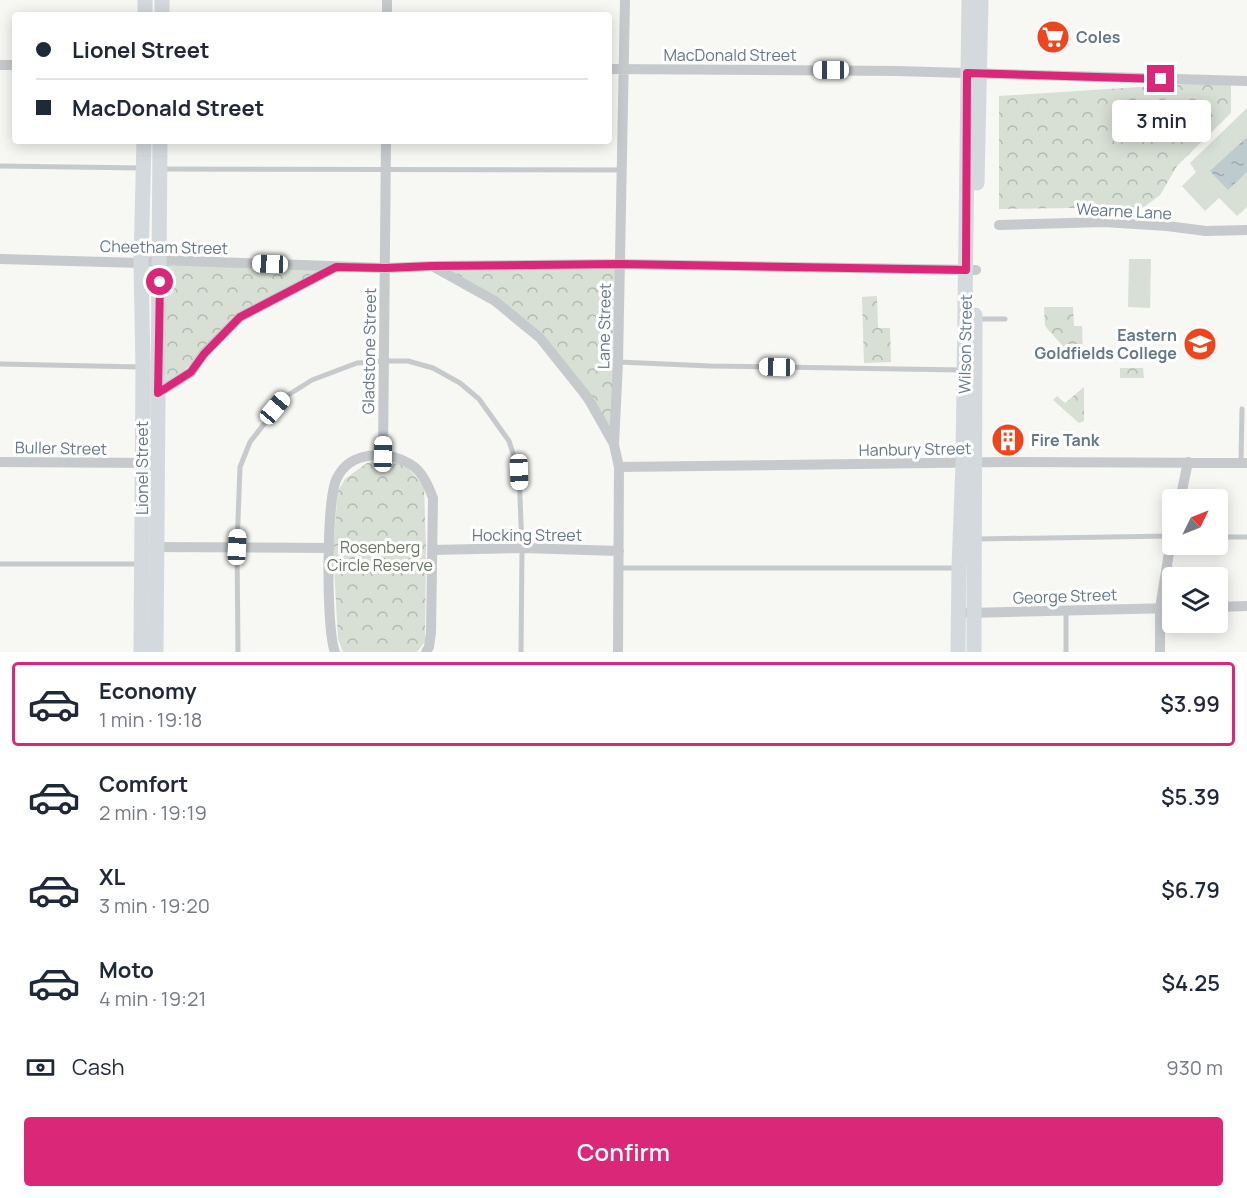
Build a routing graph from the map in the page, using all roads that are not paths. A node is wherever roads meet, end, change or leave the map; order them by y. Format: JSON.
{"nodes":[{"id":1,"x":625,"y":0,"type":"edge"},
{"id":2,"x":969,"y":0,"type":"edge"},
{"id":3,"x":981,"y":0,"type":"edge"},
{"id":4,"x":612,"y":69,"type":"edge"},
{"id":5,"x":622,"y":69,"type":"junction"},
{"id":6,"x":973,"y":74,"type":"junction"},
{"id":7,"x":1247,"y":81,"type":"edge"},
{"id":8,"x":144,"y":144,"type":"edge"},
{"id":9,"x":160,"y":144,"type":"edge"},
{"id":10,"x":386,"y":144,"type":"edge"},
{"id":11,"x":0,"y":166,"type":"edge"},
{"id":12,"x":144,"y":168,"type":"junction"},
{"id":13,"x":160,"y":169,"type":"junction"},
{"id":14,"x":386,"y":170,"type":"junction"},
{"id":15,"x":620,"y":170,"type":"junction"},
{"id":16,"x":999,"y":225,"type":"dead end"},
{"id":17,"x":1247,"y":230,"type":"edge"},
{"id":18,"x":0,"y":259,"type":"edge"},
{"id":19,"x":160,"y":260,"type":"junction"},
{"id":20,"x":141,"y":262,"type":"junction"},
{"id":21,"x":620,"y":264,"type":"junction"},
{"id":22,"x":432,"y":266,"type":"junction"},
{"id":23,"x":336,"y":267,"type":"junction"},
{"id":24,"x":386,"y":268,"type":"junction"},
{"id":25,"x":971,"y":270,"type":"junction"},
{"id":26,"x":970,"y":319,"type":"junction"},
{"id":27,"x":1005,"y":319,"type":"dead end"},
{"id":28,"x":385,"y":361,"type":"junction"},
{"id":29,"x":618,"y":362,"type":"junction"},
{"id":30,"x":0,"y":364,"type":"edge"},
{"id":31,"x":143,"y":367,"type":"junction"},
{"id":32,"x":964,"y":370,"type":"junction"},
{"id":33,"x":158,"y":393,"type":"junction"},
{"id":34,"x":1242,"y":409,"type":"dead end"},
{"id":35,"x":614,"y":445,"type":"junction"},
{"id":36,"x":383,"y":454,"type":"junction"},
{"id":37,"x":0,"y":462,"type":"edge"},
{"id":38,"x":1188,"y":462,"type":"junction"},
{"id":39,"x":969,"y":463,"type":"junction"},
{"id":40,"x":1244,"y":463,"type":"edge"},
{"id":41,"x":150,"y":464,"type":"junction"},
{"id":42,"x":619,"y":467,"type":"junction"},
{"id":43,"x":1182,"y":489,"type":"edge"},
{"id":44,"x":1162,"y":534,"type":"edge"},
{"id":45,"x":1228,"y":537,"type":"edge"},
{"id":46,"x":1247,"y":537,"type":"edge"},
{"id":47,"x":975,"y":539,"type":"junction"},
{"id":48,"x":149,"y":547,"type":"junction"},
{"id":49,"x":237,"y":547,"type":"junction"},
{"id":50,"x":329,"y":548,"type":"junction"},
{"id":51,"x":522,"y":549,"type":"junction"},
{"id":52,"x":433,"y":550,"type":"junction"},
{"id":53,"x":620,"y":551,"type":"junction"},
{"id":54,"x":1169,"y":555,"type":"edge"},
{"id":55,"x":0,"y":564,"type":"edge"},
{"id":56,"x":142,"y":564,"type":"junction"},
{"id":57,"x":620,"y":568,"type":"junction"},
{"id":58,"x":959,"y":568,"type":"junction"},
{"id":59,"x":1247,"y":606,"type":"edge"},
{"id":60,"x":1228,"y":607,"type":"edge"},
{"id":61,"x":1160,"y":608,"type":"junction"},
{"id":62,"x":1066,"y":611,"type":"junction"},
{"id":63,"x":958,"y":613,"type":"junction"},
{"id":64,"x":974,"y":613,"type":"junction"},
{"id":65,"x":141,"y":652,"type":"edge"},
{"id":66,"x":156,"y":652,"type":"edge"},
{"id":67,"x":237,"y":652,"type":"edge"},
{"id":68,"x":335,"y":652,"type":"edge"},
{"id":69,"x":426,"y":652,"type":"edge"},
{"id":70,"x":521,"y":652,"type":"edge"},
{"id":71,"x":618,"y":652,"type":"edge"},
{"id":72,"x":958,"y":652,"type":"edge"},
{"id":73,"x":974,"y":652,"type":"edge"},
{"id":74,"x":1066,"y":652,"type":"edge"},
{"id":75,"x":1160,"y":652,"type":"edge"}],
"edges":[{"from":1,"to":5,"type":"street","name":"Lane Street"},
{"from":2,"to":6,"type":"street","name":"Wilson Street"},
{"from":3,"to":6,"type":"street","name":"Wilson Street"},
{"from":4,"to":5,"type":"street","name":"MacDonald Street"},
{"from":5,"to":6,"type":"street","name":"MacDonald Street"},
{"from":5,"to":15,"type":"street","name":"Lane Street"},
{"from":6,"to":7,"type":"street","name":"MacDonald Street"},
{"from":6,"to":25,"type":"street","name":"Wilson Street"},
{"from":8,"to":12,"type":"street","name":"Lionel Street"},
{"from":9,"to":13,"type":"street","name":"Lionel Street"},
{"from":10,"to":14,"type":"street","name":"Gladstone Street"},
{"from":11,"to":12,"type":"lane"},
{"from":12,"to":13,"type":"lane"},
{"from":12,"to":20,"type":"street","name":"Lionel Street"},
{"from":13,"to":14,"type":"lane"},
{"from":13,"to":19,"type":"street","name":"Lionel Street"},
{"from":14,"to":15,"type":"lane"},
{"from":14,"to":24,"type":"street","name":"Gladstone Street"},
{"from":15,"to":21,"type":"street","name":"Lane Street"},
{"from":16,"to":17,"type":"street","name":"Wearne Lane"},
{"from":18,"to":20,"type":"street","name":"Cheetham Street"},
{"from":19,"to":20,"type":"street","name":"Cheetham Street"},
{"from":19,"to":23,"type":"street","name":"Cheetham Street"},
{"from":19,"to":33,"type":"street","name":"Lionel Street"},
{"from":20,"to":31,"type":"street","name":"Lionel Street"},
{"from":21,"to":22,"type":"street","name":"Cheetham Street"},
{"from":21,"to":25,"type":"street","name":"Cheetham Street"},
{"from":21,"to":29,"type":"street","name":"Lane Street"},
{"from":22,"to":24,"type":"street","name":"Cheetham Street"},
{"from":22,"to":35,"type":"street"},
{"from":23,"to":24,"type":"street","name":"Cheetham Street"},
{"from":23,"to":33,"type":"street"},
{"from":24,"to":28,"type":"street","name":"Gladstone Street"},
{"from":25,"to":26,"type":"street","name":"Wilson Street"},
{"from":26,"to":27,"type":"lane"},
{"from":26,"to":32,"type":"street","name":"Wilson Street"},
{"from":26,"to":39,"type":"street","name":"Wilson Street"},
{"from":28,"to":36,"type":"street","name":"Gladstone Street"},
{"from":28,"to":49,"type":"lane"},
{"from":28,"to":51,"type":"lane"},
{"from":29,"to":32,"type":"lane"},
{"from":29,"to":35,"type":"street","name":"Lane Street"},
{"from":30,"to":31,"type":"lane"},
{"from":31,"to":41,"type":"street","name":"Lionel Street"},
{"from":32,"to":39,"type":"street","name":"Wilson Street"},
{"from":33,"to":41,"type":"street","name":"Lionel Street"},
{"from":34,"to":40,"type":"lane"},
{"from":35,"to":42,"type":"street","name":"Lane Street"},
{"from":36,"to":50,"type":"street"},
{"from":36,"to":52,"type":"street"},
{"from":37,"to":41,"type":"street","name":"Buller Street"},
{"from":38,"to":39,"type":"street","name":"Hanbury Street"},
{"from":38,"to":40,"type":"street","name":"Hanbury Street"},
{"from":38,"to":43,"type":"street"},
{"from":39,"to":42,"type":"street","name":"Hanbury Street"},
{"from":39,"to":47,"type":"street","name":"Wilson Street"},
{"from":39,"to":58,"type":"street","name":"Wilson Street"},
{"from":41,"to":48,"type":"street","name":"Lionel Street"},
{"from":42,"to":53,"type":"street","name":"Lane Street"},
{"from":44,"to":47,"type":"lane"},
{"from":45,"to":46,"type":"lane"},
{"from":47,"to":64,"type":"street","name":"Wilson Street"},
{"from":48,"to":49,"type":"street"},
{"from":48,"to":56,"type":"street","name":"Lionel Street"},
{"from":48,"to":66,"type":"street","name":"Lionel Street"},
{"from":49,"to":50,"type":"street"},
{"from":49,"to":67,"type":"lane"},
{"from":50,"to":68,"type":"street"},
{"from":51,"to":52,"type":"street","name":"Hocking Street"},
{"from":51,"to":53,"type":"street","name":"Hocking Street"},
{"from":51,"to":70,"type":"lane"},
{"from":52,"to":69,"type":"street"},
{"from":53,"to":57,"type":"street","name":"Lane Street"},
{"from":54,"to":61,"type":"street"},
{"from":55,"to":56,"type":"lane"},
{"from":56,"to":65,"type":"street","name":"Lionel Street"},
{"from":57,"to":58,"type":"lane"},
{"from":57,"to":71,"type":"street","name":"Lane Street"},
{"from":58,"to":63,"type":"street","name":"Wilson Street"},
{"from":59,"to":60,"type":"street"},
{"from":61,"to":62,"type":"street","name":"George Street"},
{"from":61,"to":75,"type":"street"},
{"from":62,"to":64,"type":"street","name":"George Street"},
{"from":62,"to":74,"type":"lane"},
{"from":63,"to":64,"type":"street","name":"George Street"},
{"from":63,"to":72,"type":"street","name":"Wilson Street"},
{"from":64,"to":73,"type":"street","name":"Wilson Street"}]}
